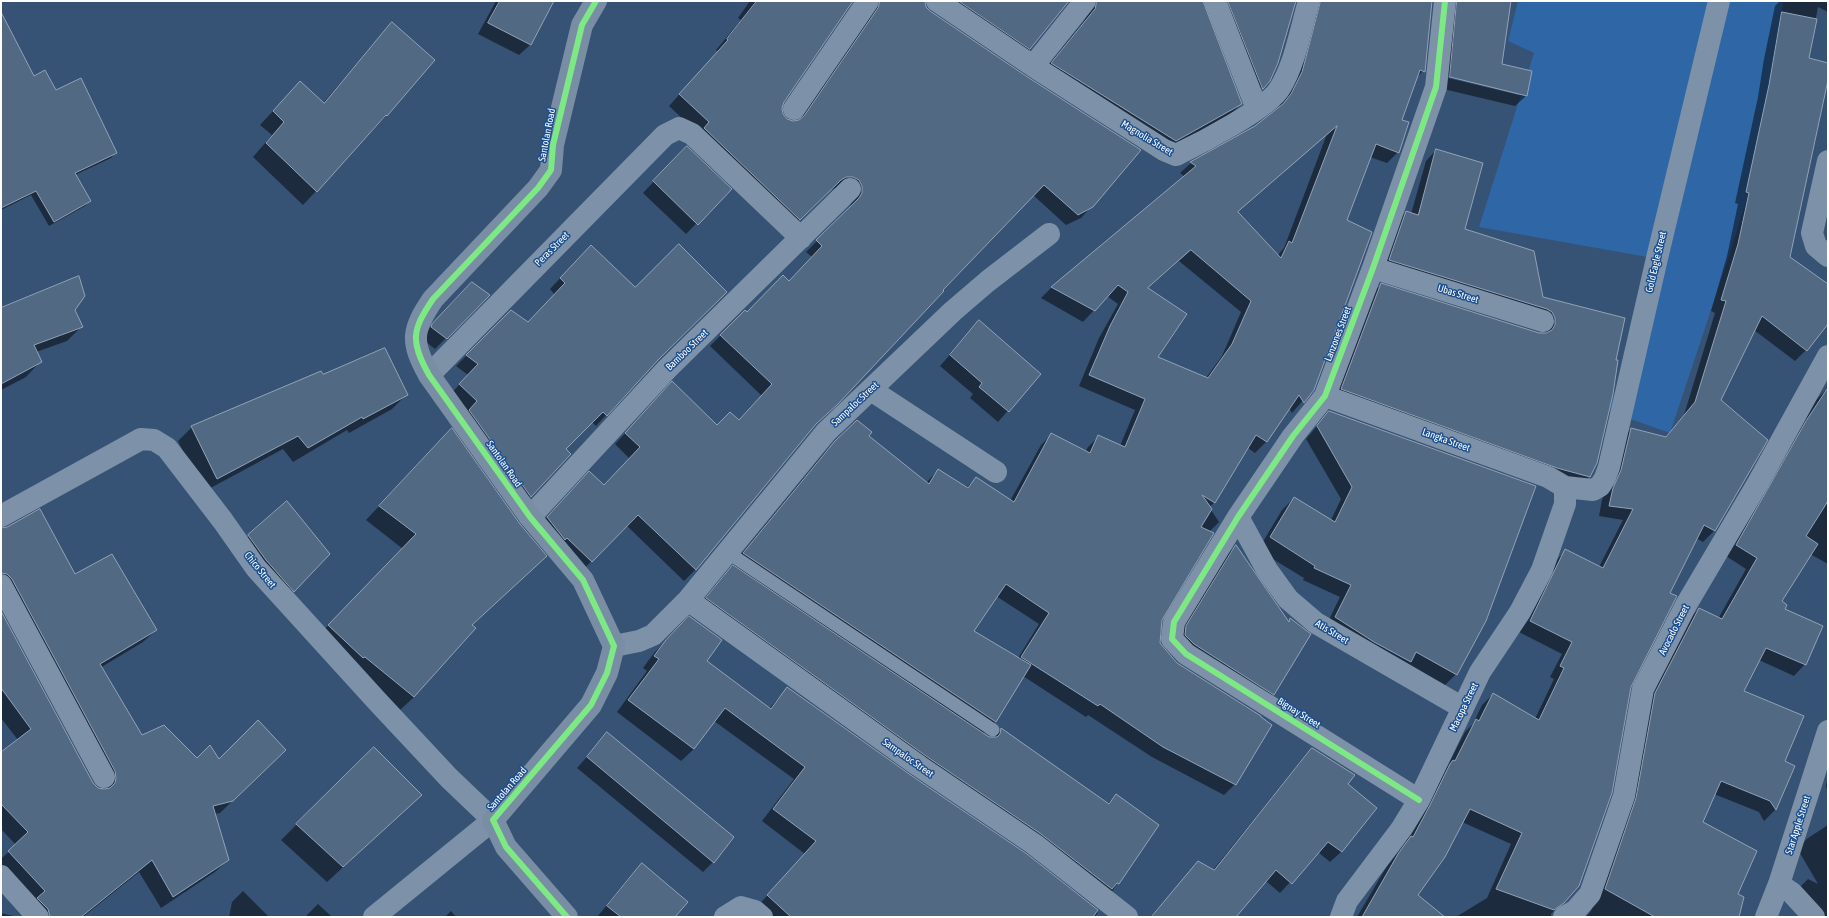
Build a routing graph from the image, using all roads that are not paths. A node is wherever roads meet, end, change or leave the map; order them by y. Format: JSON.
{"nodes":[{"id":1,"x":596,"y":1,"type":"edge"},
{"id":2,"x":868,"y":1,"type":"edge"},
{"id":3,"x":937,"y":1,"type":"edge"},
{"id":4,"x":1085,"y":1,"type":"edge"},
{"id":5,"x":1215,"y":1,"type":"edge"},
{"id":6,"x":1309,"y":1,"type":"edge"},
{"id":7,"x":1445,"y":1,"type":"edge"},
{"id":8,"x":1720,"y":1,"type":"edge"},
{"id":9,"x":1033,"y":66,"type":"junction"},
{"id":10,"x":794,"y":109,"type":"dead end"},
{"id":11,"x":1257,"y":109,"type":"junction"},
{"id":12,"x":1828,"y":161,"type":"edge"},
{"id":13,"x":850,"y":189,"type":"dead end"},
{"id":14,"x":1049,"y":234,"type":"dead end"},
{"id":15,"x":801,"y":238,"type":"junction"},
{"id":16,"x":1828,"y":256,"type":"edge"},
{"id":17,"x":1373,"y":268,"type":"junction"},
{"id":18,"x":1543,"y":321,"type":"dead end"},
{"id":19,"x":1828,"y":356,"type":"edge"},
{"id":20,"x":428,"y":375,"type":"junction"},
{"id":21,"x":871,"y":390,"type":"junction"},
{"id":22,"x":1325,"y":396,"type":"junction"},
{"id":23,"x":996,"y":472,"type":"dead end"},
{"id":24,"x":1565,"y":487,"type":"junction"},
{"id":25,"x":1,"y":516,"type":"edge"},
{"id":26,"x":530,"y":517,"type":"junction"},
{"id":27,"x":1238,"y":517,"type":"junction"},
{"id":28,"x":727,"y":552,"type":"junction"},
{"id":29,"x":1,"y":585,"type":"edge"},
{"id":30,"x":688,"y":600,"type":"junction"},
{"id":31,"x":1172,"y":639,"type":"joint"},
{"id":32,"x":614,"y":646,"type":"junction"},
{"id":33,"x":1463,"y":708,"type":"junction"},
{"id":34,"x":992,"y":730,"type":"dead end"},
{"id":35,"x":1828,"y":731,"type":"edge"},
{"id":36,"x":104,"y":777,"type":"dead end"},
{"id":37,"x":1419,"y":800,"type":"junction"},
{"id":38,"x":493,"y":820,"type":"junction"},
{"id":39,"x":1,"y":876,"type":"edge"},
{"id":40,"x":1779,"y":884,"type":"junction"},
{"id":41,"x":38,"y":917,"type":"edge"},
{"id":42,"x":374,"y":917,"type":"edge"},
{"id":43,"x":567,"y":917,"type":"edge"},
{"id":44,"x":725,"y":917,"type":"edge"},
{"id":45,"x":762,"y":917,"type":"edge"},
{"id":46,"x":1127,"y":917,"type":"edge"},
{"id":47,"x":1342,"y":917,"type":"edge"},
{"id":48,"x":1564,"y":917,"type":"edge"},
{"id":49,"x":1766,"y":917,"type":"edge"},
{"id":50,"x":1814,"y":917,"type":"edge"}],
"edges":[{"from":1,"to":20,"type":"street","name":"Santolan Road"},
{"from":2,"to":10,"type":"street"},
{"from":3,"to":9,"type":"street","name":"Magnolia Street"},
{"from":4,"to":9,"type":"street"},
{"from":5,"to":11,"type":"street"},
{"from":6,"to":11,"type":"street","name":"Magnolia Street"},
{"from":7,"to":17,"type":"street","name":"Lanzones Street"},
{"from":8,"to":24,"type":"street","name":"Gold Eagle Street"},
{"from":9,"to":11,"type":"street","name":"Magnolia Street"},
{"from":12,"to":16,"type":"street"},
{"from":13,"to":15,"type":"street","name":"Bamboo Street"},
{"from":14,"to":21,"type":"street","name":"Sampaloc Street"},
{"from":15,"to":20,"type":"street","name":"Peras Street"},
{"from":15,"to":26,"type":"street","name":"Bamboo Street"},
{"from":17,"to":18,"type":"street","name":"Ubas Street"},
{"from":17,"to":22,"type":"street","name":"Lanzones Street"},
{"from":19,"to":48,"type":"street","name":"Avocado Street"},
{"from":20,"to":26,"type":"street","name":"Santolan Road"},
{"from":21,"to":23,"type":"street"},
{"from":21,"to":28,"type":"street","name":"Sampaloc Street"},
{"from":22,"to":24,"type":"street","name":"Langka Street"},
{"from":22,"to":27,"type":"street","name":"Lanzones Street"},
{"from":24,"to":33,"type":"street","name":"Macopa Street"},
{"from":25,"to":38,"type":"street","name":"Chico Street"},
{"from":26,"to":32,"type":"street","name":"Santolan Road"},
{"from":27,"to":31,"type":"street","name":"Lanzones Street"},
{"from":27,"to":33,"type":"street","name":"Atis Street"},
{"from":28,"to":30,"type":"street","name":"Sampaloc Street"},
{"from":28,"to":34,"type":"lane"},
{"from":29,"to":36,"type":"street"},
{"from":30,"to":32,"type":"street","name":"Sampaloc Street"},
{"from":30,"to":46,"type":"street","name":"Sampaloc Street"},
{"from":31,"to":37,"type":"street","name":"Bignay Street"},
{"from":32,"to":38,"type":"street","name":"Santolan Road"},
{"from":33,"to":37,"type":"street","name":"Macopa Street"},
{"from":35,"to":40,"type":"street","name":"Star Apple Street"},
{"from":37,"to":47,"type":"street","name":"Macopa Street"},
{"from":38,"to":42,"type":"street"},
{"from":38,"to":43,"type":"street","name":"Santolan Road"},
{"from":39,"to":41,"type":"street"},
{"from":40,"to":49,"type":"street","name":"Star Apple Street"},
{"from":40,"to":50,"type":"street"},
{"from":44,"to":45,"type":"street"}]}
